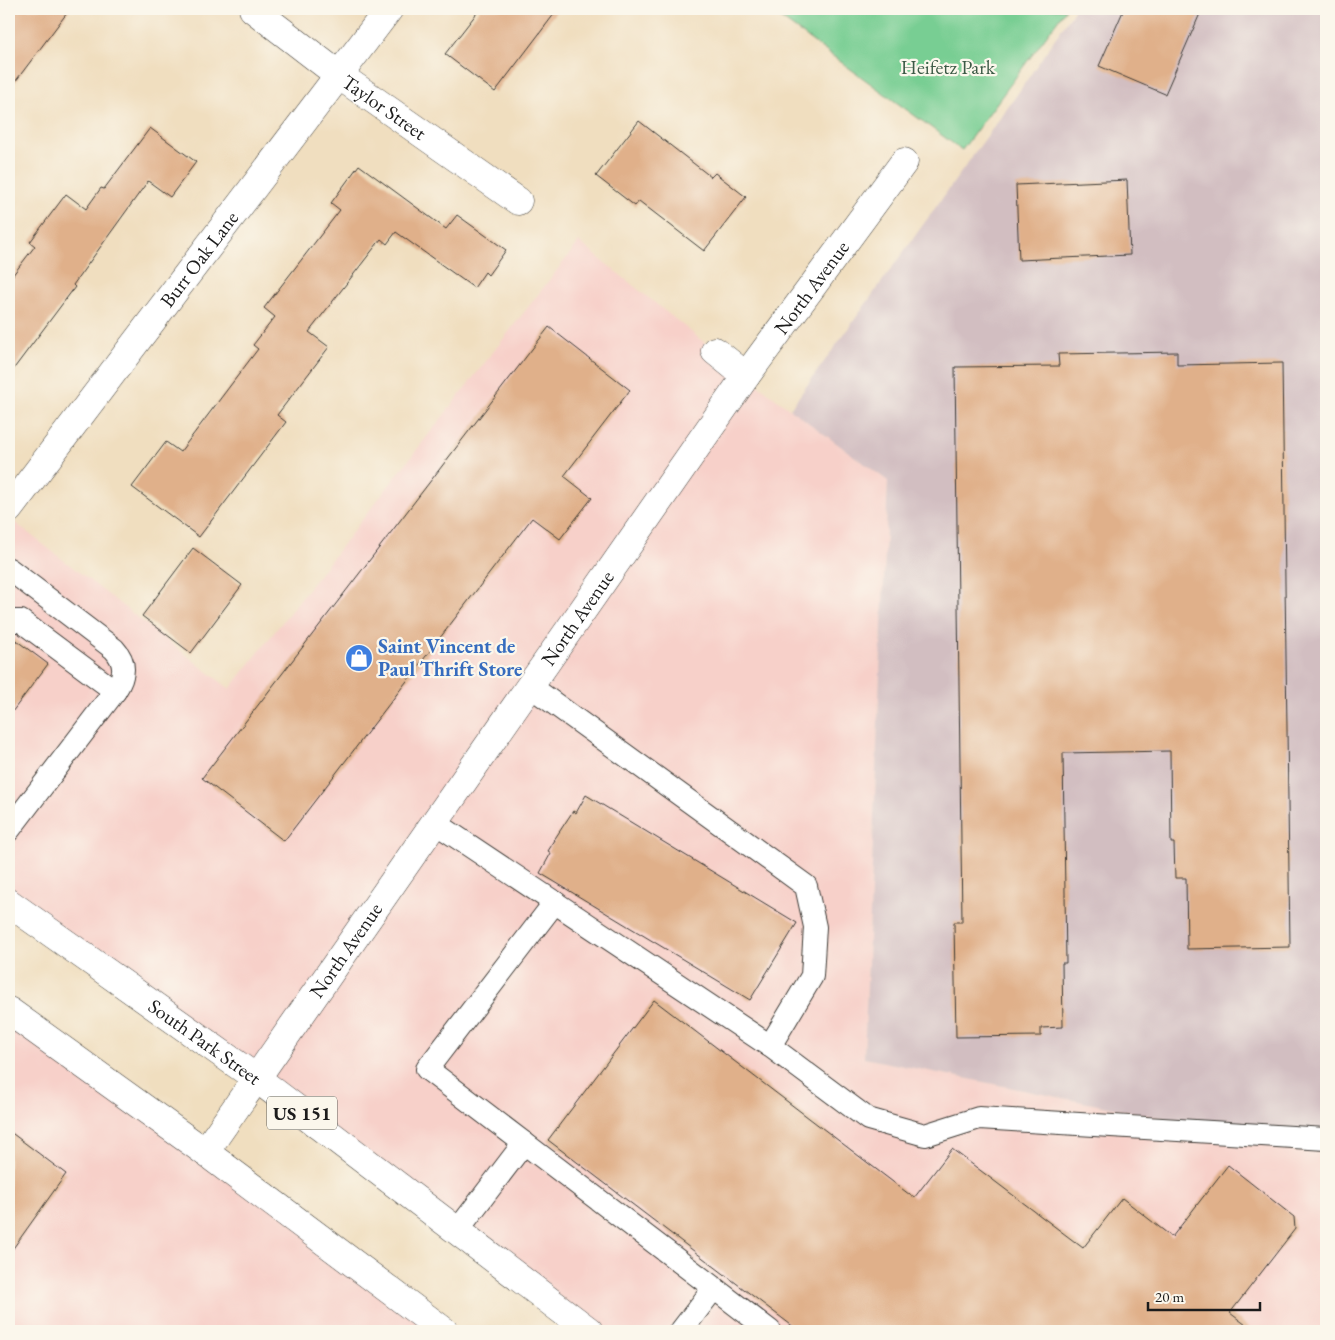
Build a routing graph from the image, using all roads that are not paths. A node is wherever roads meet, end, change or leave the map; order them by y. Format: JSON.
{"nodes":[{"id":1,"x":253,"y":9,"type":"edge"},
{"id":2,"x":390,"y":9,"type":"edge"},
{"id":3,"x":340,"y":76,"type":"junction"},
{"id":4,"x":904,"y":162,"type":"dead end"},
{"id":5,"x":518,"y":201,"type":"dead end"},
{"id":6,"x":715,"y":351,"type":"dead end"},
{"id":7,"x":746,"y":376,"type":"junction"},
{"id":8,"x":9,"y":509,"type":"edge"},
{"id":9,"x":9,"y":569,"type":"edge"},
{"id":10,"x":9,"y":622,"type":"edge"},
{"id":11,"x":530,"y":686,"type":"junction"},
{"id":12,"x":115,"y":691,"type":"junction"},
{"id":13,"x":16,"y":805,"type":"edge"},
{"id":14,"x":434,"y":822,"type":"junction"},
{"id":15,"x":9,"y":830,"type":"edge"},
{"id":16,"x":555,"y":902,"type":"junction"},
{"id":17,"x":9,"y":903,"type":"edge"},
{"id":18,"x":9,"y":1011,"type":"edge"},
{"id":19,"x":770,"y":1046,"type":"junction"},
{"id":20,"x":256,"y":1078,"type":"junction"},
{"id":21,"x":1326,"y":1139,"type":"edge"},
{"id":22,"x":524,"y":1143,"type":"junction"},
{"id":23,"x":205,"y":1152,"type":"junction"},
{"id":24,"x":457,"y":1231,"type":"junction"},
{"id":25,"x":714,"y":1288,"type":"junction"},
{"id":26,"x":444,"y":1331,"type":"edge"},
{"id":27,"x":589,"y":1331,"type":"edge"},
{"id":28,"x":680,"y":1331,"type":"edge"},
{"id":29,"x":770,"y":1331,"type":"edge"}],
"edges":[{"from":1,"to":3,"type":"street","name":"Taylor Street"},
{"from":2,"to":3,"type":"street","name":"Burr Oak Lane"},
{"from":3,"to":5,"type":"street","name":"Taylor Street"},
{"from":3,"to":8,"type":"street","name":"Burr Oak Lane"},
{"from":4,"to":7,"type":"street","name":"North Avenue"},
{"from":6,"to":7,"type":"street"},
{"from":7,"to":11,"type":"street","name":"North Avenue"},
{"from":9,"to":12,"type":"lane"},
{"from":10,"to":12,"type":"lane"},
{"from":11,"to":14,"type":"street","name":"North Avenue"},
{"from":11,"to":19,"type":"lane"},
{"from":12,"to":13,"type":"lane"},
{"from":13,"to":15,"type":"lane"},
{"from":14,"to":16,"type":"lane"},
{"from":14,"to":20,"type":"street","name":"North Avenue"},
{"from":16,"to":19,"type":"lane"},
{"from":16,"to":22,"type":"lane"},
{"from":17,"to":20,"type":"street","name":"South Park Street","number":"US 151"},
{"from":18,"to":23,"type":"street"},
{"from":19,"to":21,"type":"lane"},
{"from":20,"to":23,"type":"street","name":"North Avenue"},
{"from":20,"to":24,"type":"street","name":"South Park Street","number":"US 151"},
{"from":22,"to":24,"type":"lane"},
{"from":22,"to":25,"type":"lane"},
{"from":23,"to":26,"type":"street"},
{"from":24,"to":27,"type":"street","name":"South Park Street","number":"US 151"},
{"from":25,"to":28,"type":"lane"},
{"from":25,"to":29,"type":"lane"}]}
